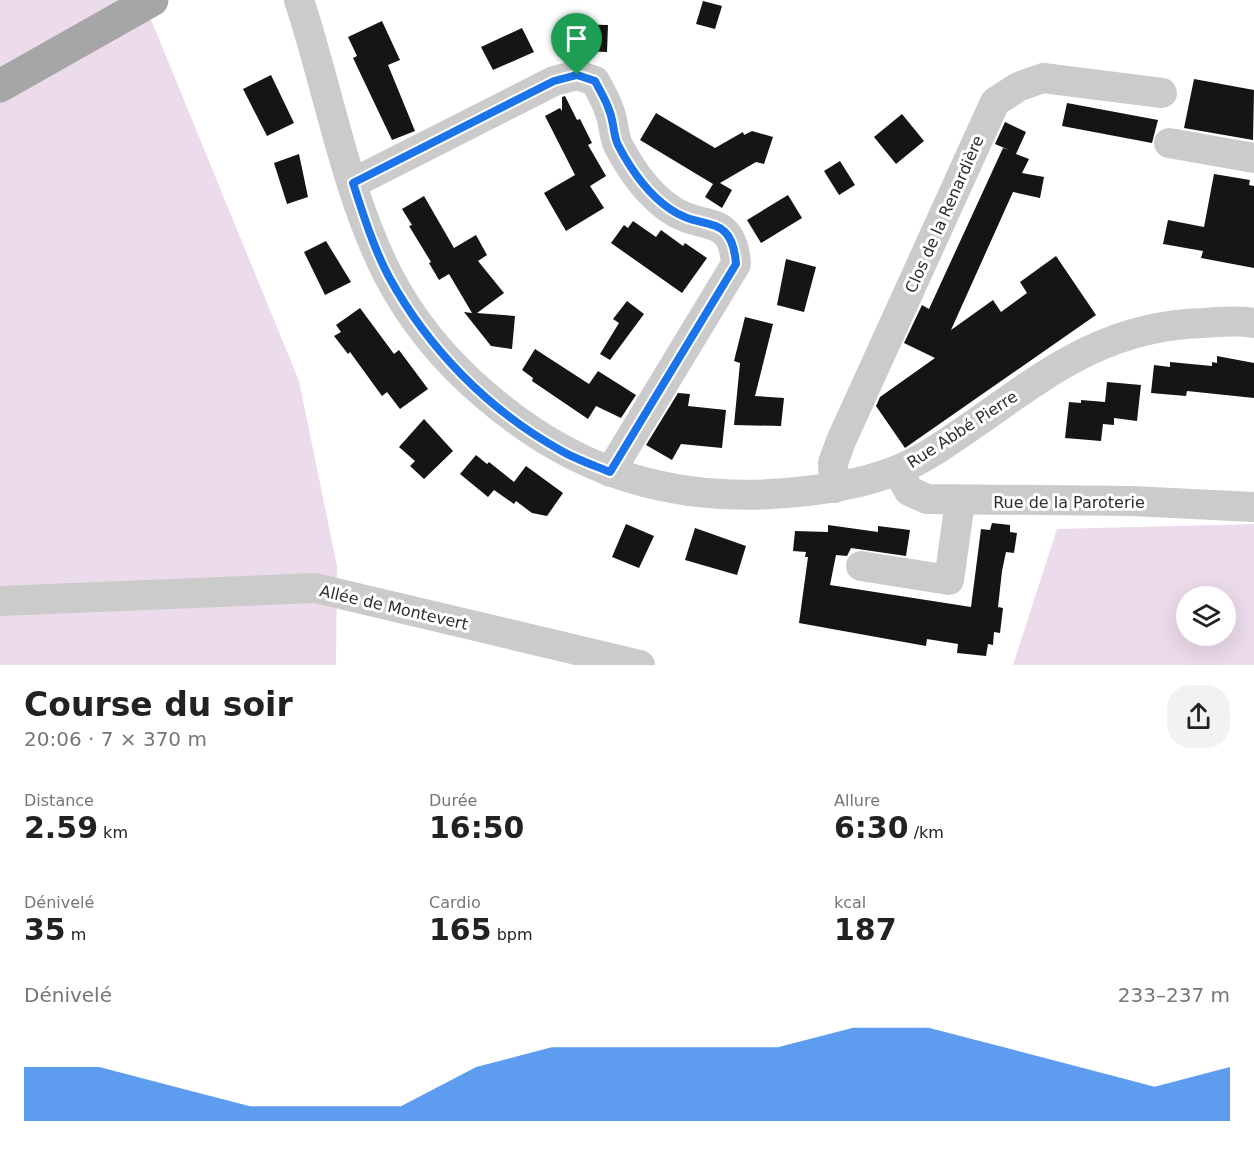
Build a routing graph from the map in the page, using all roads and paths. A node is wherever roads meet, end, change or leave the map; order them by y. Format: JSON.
{"nodes":[{"id":1,"x":152,"y":0,"type":"edge"},
{"id":2,"x":299,"y":0,"type":"edge"},
{"id":3,"x":323,"y":0,"type":"edge"},
{"id":4,"x":317,"y":65,"type":"junction"},
{"id":5,"x":0,"y":86,"type":"edge"},
{"id":6,"x":1162,"y":93,"type":"dead end"},
{"id":7,"x":1169,"y":143,"type":"dead end"},
{"id":8,"x":1254,"y":158,"type":"edge"},
{"id":9,"x":353,"y":183,"type":"junction"},
{"id":10,"x":1254,"y":323,"type":"edge"},
{"id":11,"x":898,"y":471,"type":"junction"},
{"id":12,"x":610,"y":472,"type":"junction"},
{"id":13,"x":834,"y":488,"type":"junction"},
{"id":14,"x":960,"y":502,"type":"junction"},
{"id":15,"x":1254,"y":507,"type":"edge"},
{"id":16,"x":861,"y":566,"type":"dead end"},
{"id":17,"x":0,"y":601,"type":"edge"},
{"id":18,"x":640,"y":665,"type":"edge"}],
"edges":[{"from":1,"to":5,"type":"main road"},
{"from":2,"to":4,"type":"street","name":"Rue Abbé Pierre"},
{"from":3,"to":4,"type":"street","name":"Rue Abbé Pierre"},
{"from":4,"to":9,"type":"street","name":"Rue Abbé Pierre"},
{"from":6,"to":13,"type":"street","name":"Clos de la Renardière"},
{"from":7,"to":8,"type":"street"},
{"from":9,"to":12,"type":"street","name":"Rue Abbé Pierre"},
{"from":9,"to":12,"type":"street"},
{"from":10,"to":11,"type":"street","name":"Rue Abbé Pierre"},
{"from":11,"to":13,"type":"street","name":"Rue Abbé Pierre"},
{"from":11,"to":14,"type":"street","name":"Rue de la Paroterie"},
{"from":12,"to":13,"type":"street","name":"Rue Abbé Pierre"},
{"from":14,"to":15,"type":"street","name":"Rue de la Paroterie"},
{"from":14,"to":16,"type":"street"},
{"from":17,"to":18,"type":"street","name":"Allée de Montevert"}]}
